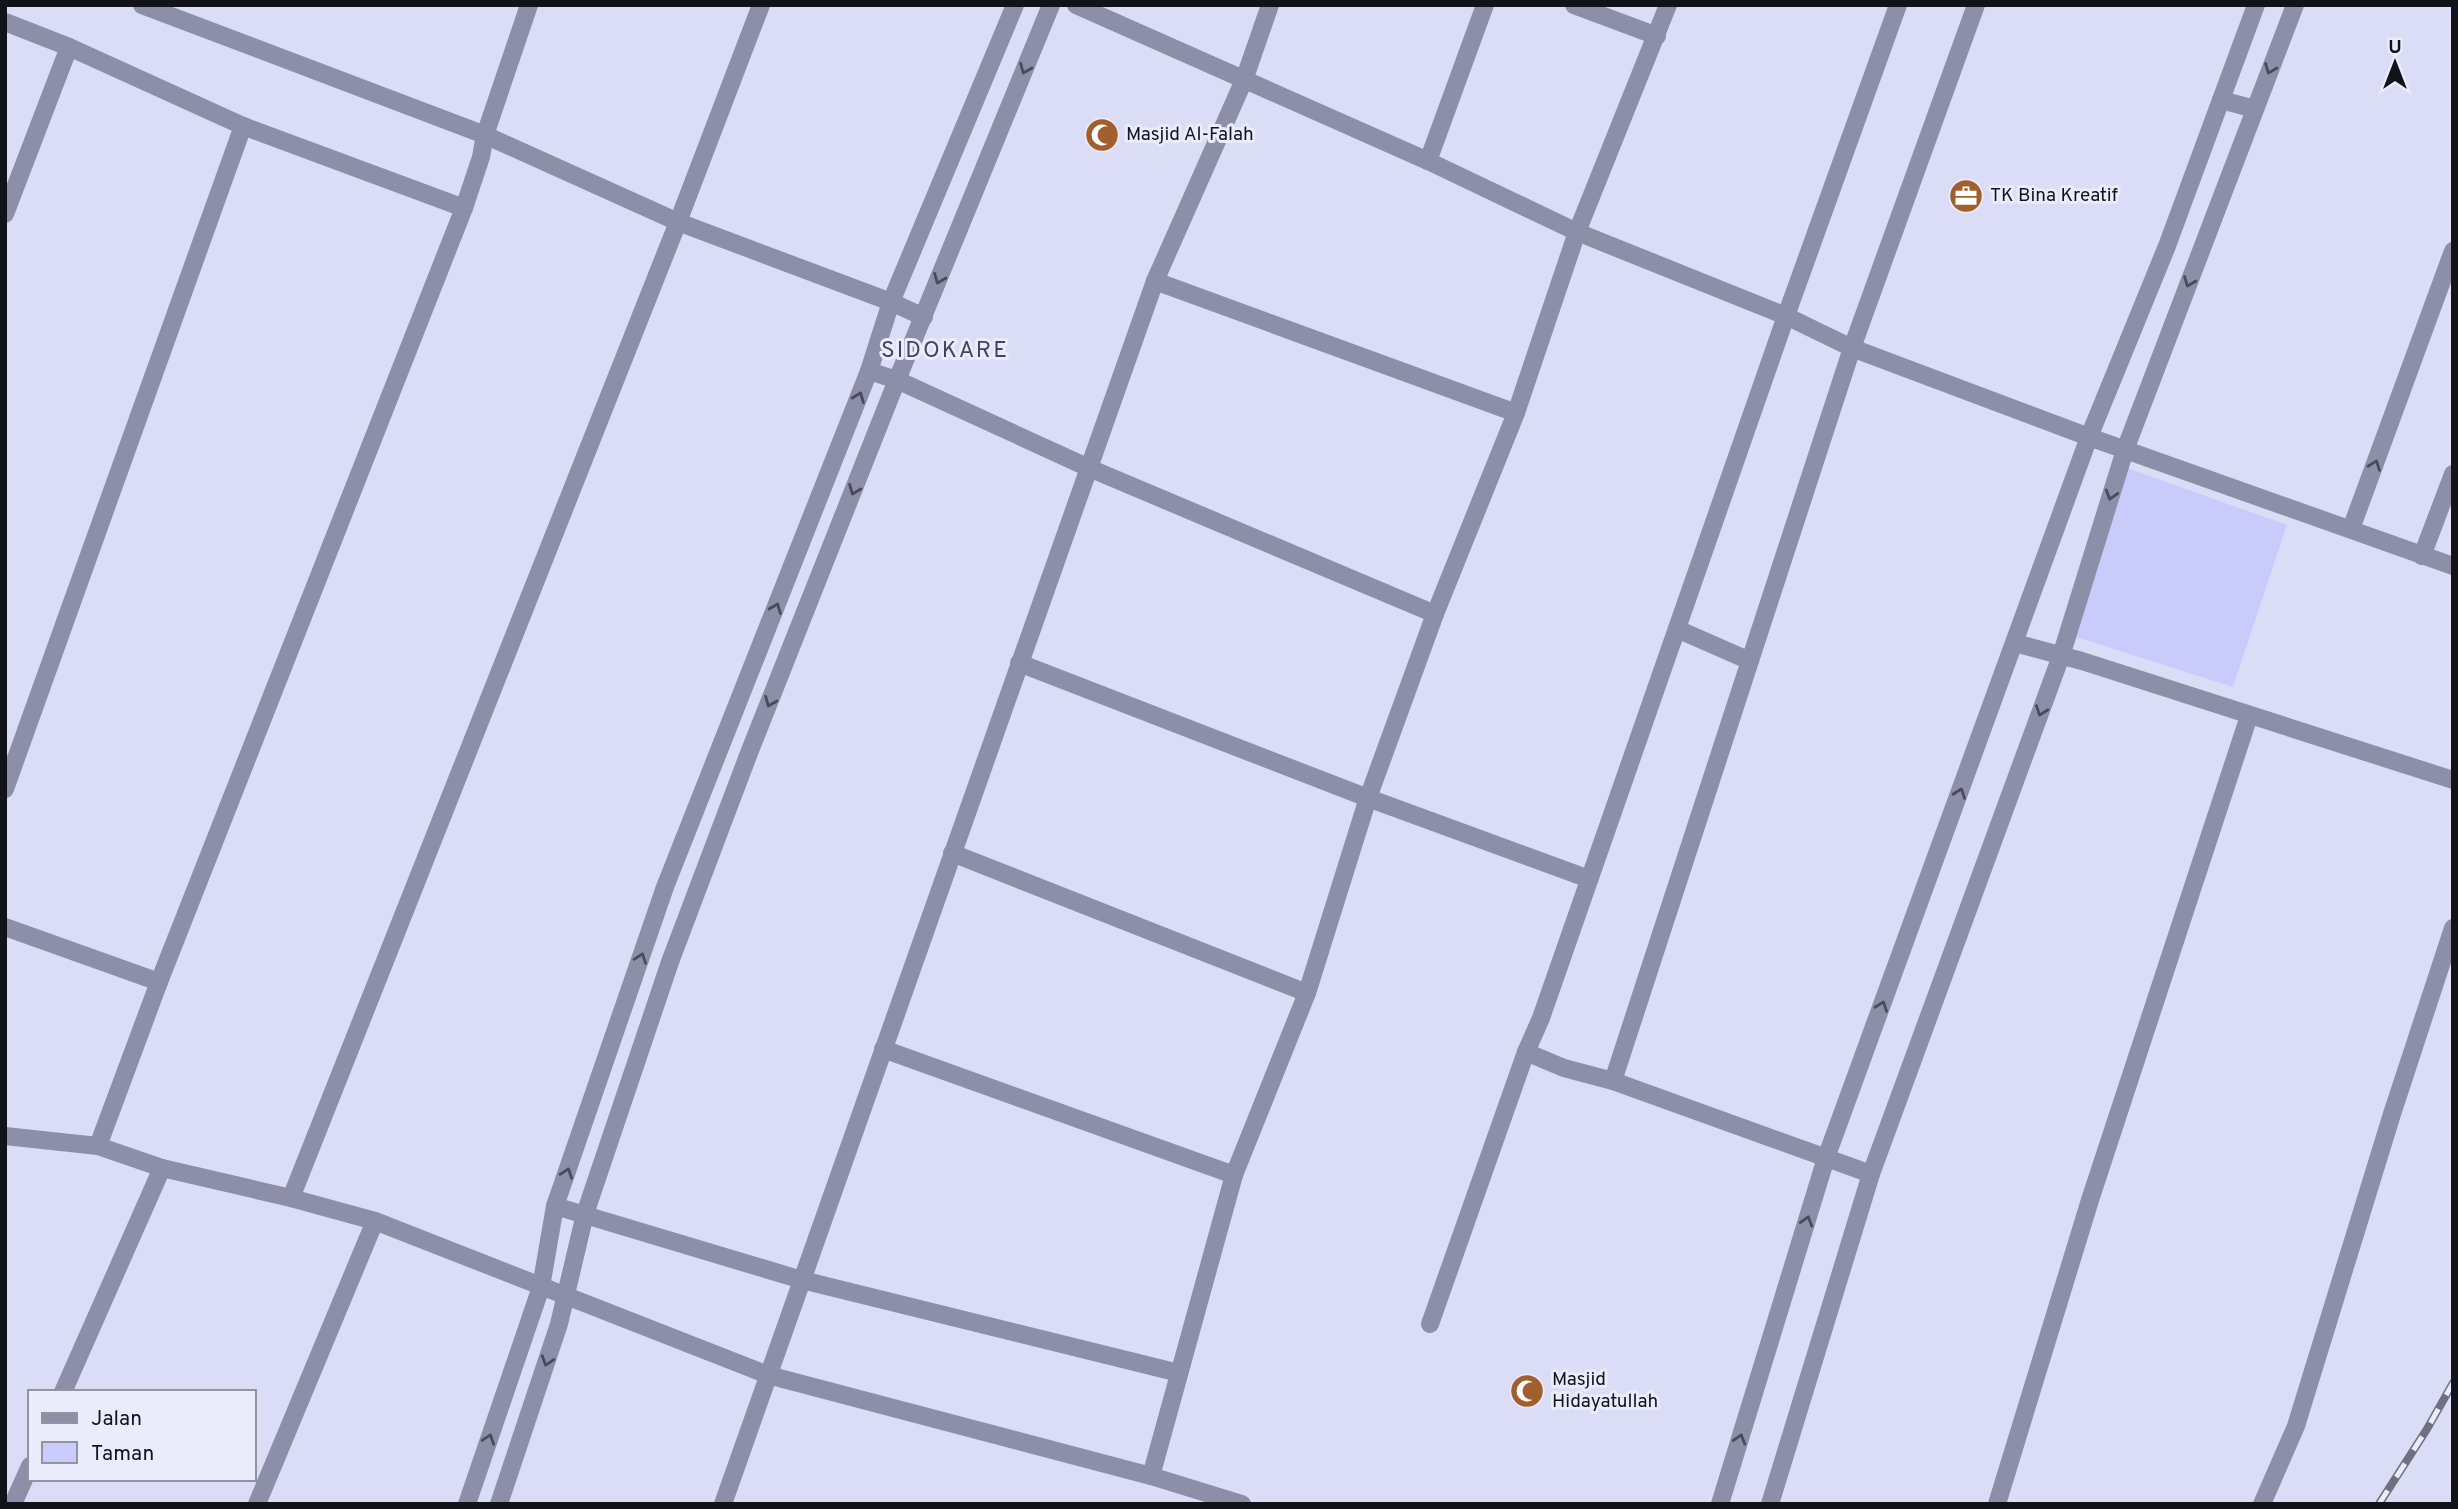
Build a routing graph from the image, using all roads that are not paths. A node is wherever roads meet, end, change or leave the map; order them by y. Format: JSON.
{"nodes":[{"id":1,"x":142,"y":5,"type":"edge"},
{"id":2,"x":529,"y":5,"type":"edge"},
{"id":3,"x":761,"y":5,"type":"edge"},
{"id":4,"x":1015,"y":5,"type":"edge"},
{"id":5,"x":1051,"y":5,"type":"edge"},
{"id":6,"x":1076,"y":5,"type":"edge"},
{"id":7,"x":1270,"y":5,"type":"edge"},
{"id":8,"x":1485,"y":5,"type":"edge"},
{"id":9,"x":1574,"y":5,"type":"edge"},
{"id":10,"x":1668,"y":5,"type":"edge"},
{"id":11,"x":1898,"y":5,"type":"edge"},
{"id":12,"x":1976,"y":5,"type":"edge"},
{"id":13,"x":2256,"y":5,"type":"edge"},
{"id":14,"x":2295,"y":5,"type":"edge"},
{"id":15,"x":5,"y":22,"type":"edge"},
{"id":16,"x":1657,"y":36,"type":"junction"},
{"id":17,"x":69,"y":47,"type":"junction"},
{"id":18,"x":1244,"y":80,"type":"junction"},
{"id":19,"x":2221,"y":100,"type":"junction"},
{"id":20,"x":2255,"y":109,"type":"junction"},
{"id":21,"x":243,"y":126,"type":"junction"},
{"id":22,"x":485,"y":135,"type":"junction"},
{"id":23,"x":1427,"y":161,"type":"junction"},
{"id":24,"x":464,"y":208,"type":"junction"},
{"id":25,"x":5,"y":214,"type":"edge"},
{"id":26,"x":678,"y":222,"type":"junction"},
{"id":27,"x":1577,"y":232,"type":"junction"},
{"id":28,"x":2453,"y":251,"type":"edge"},
{"id":29,"x":1155,"y":281,"type":"junction"},
{"id":30,"x":891,"y":302,"type":"junction"},
{"id":31,"x":1786,"y":316,"type":"junction"},
{"id":32,"x":924,"y":317,"type":"junction"},
{"id":33,"x":1852,"y":348,"type":"junction"},
{"id":34,"x":869,"y":371,"type":"junction"},
{"id":35,"x":897,"y":380,"type":"junction"},
{"id":36,"x":1516,"y":413,"type":"junction"},
{"id":37,"x":2089,"y":437,"type":"junction"},
{"id":38,"x":2125,"y":450,"type":"junction"},
{"id":39,"x":1089,"y":468,"type":"junction"},
{"id":40,"x":2453,"y":474,"type":"edge"},
{"id":41,"x":2351,"y":529,"type":"junction"},
{"id":42,"x":2422,"y":556,"type":"junction"},
{"id":43,"x":2453,"y":566,"type":"edge"},
{"id":44,"x":1435,"y":614,"type":"junction"},
{"id":45,"x":1677,"y":629,"type":"junction"},
{"id":46,"x":2015,"y":643,"type":"junction"},
{"id":47,"x":2061,"y":656,"type":"junction"},
{"id":48,"x":1750,"y":661,"type":"junction"},
{"id":49,"x":1019,"y":663,"type":"junction"},
{"id":50,"x":2249,"y":716,"type":"junction"},
{"id":51,"x":709,"y":779,"type":"junction"},
{"id":52,"x":2453,"y":780,"type":"edge"},
{"id":53,"x":737,"y":788,"type":"junction"},
{"id":54,"x":5,"y":789,"type":"edge"},
{"id":55,"x":1368,"y":798,"type":"junction"},
{"id":56,"x":952,"y":853,"type":"junction"},
{"id":57,"x":1589,"y":879,"type":"junction"},
{"id":58,"x":5,"y":927,"type":"edge"},
{"id":59,"x":2453,"y":928,"type":"edge"},
{"id":60,"x":159,"y":982,"type":"junction"},
{"id":61,"x":1307,"y":993,"type":"junction"},
{"id":62,"x":883,"y":1049,"type":"junction"},
{"id":63,"x":1526,"y":1052,"type":"junction"},
{"id":64,"x":1613,"y":1082,"type":"junction"},
{"id":65,"x":5,"y":1136,"type":"edge"},
{"id":66,"x":98,"y":1146,"type":"junction"},
{"id":67,"x":1826,"y":1158,"type":"junction"},
{"id":68,"x":162,"y":1168,"type":"junction"},
{"id":69,"x":1871,"y":1174,"type":"junction"},
{"id":70,"x":1234,"y":1175,"type":"junction"},
{"id":71,"x":291,"y":1198,"type":"junction"},
{"id":72,"x":555,"y":1206,"type":"junction"},
{"id":73,"x":585,"y":1214,"type":"junction"},
{"id":74,"x":375,"y":1221,"type":"junction"},
{"id":75,"x":802,"y":1280,"type":"junction"},
{"id":76,"x":541,"y":1287,"type":"junction"},
{"id":77,"x":564,"y":1295,"type":"junction"},
{"id":78,"x":1430,"y":1324,"type":"dead end"},
{"id":79,"x":1179,"y":1373,"type":"junction"},
{"id":80,"x":768,"y":1376,"type":"junction"},
{"id":81,"x":64,"y":1390,"type":"edge"},
{"id":82,"x":28,"y":1470,"type":"edge"},
{"id":83,"x":1151,"y":1476,"type":"junction"},
{"id":84,"x":13,"y":1504,"type":"edge"},
{"id":85,"x":257,"y":1504,"type":"edge"},
{"id":86,"x":467,"y":1504,"type":"edge"},
{"id":87,"x":499,"y":1504,"type":"edge"},
{"id":88,"x":723,"y":1504,"type":"edge"},
{"id":89,"x":1242,"y":1504,"type":"edge"},
{"id":90,"x":1720,"y":1504,"type":"edge"},
{"id":91,"x":1770,"y":1504,"type":"edge"},
{"id":92,"x":1997,"y":1504,"type":"edge"},
{"id":93,"x":2262,"y":1504,"type":"edge"}],
"edges":[{"from":1,"to":22,"type":"street"},
{"from":2,"to":22,"type":"street"},
{"from":3,"to":26,"type":"street"},
{"from":4,"to":30,"type":"street"},
{"from":5,"to":32,"type":"street","one_way":true},
{"from":6,"to":18,"type":"street"},
{"from":7,"to":18,"type":"street"},
{"from":8,"to":23,"type":"street"},
{"from":9,"to":16,"type":"street"},
{"from":10,"to":16,"type":"street"},
{"from":11,"to":31,"type":"street"},
{"from":12,"to":33,"type":"street"},
{"from":13,"to":19,"type":"street"},
{"from":14,"to":20,"type":"street","one_way":true},
{"from":15,"to":17,"type":"street"},
{"from":16,"to":27,"type":"street"},
{"from":17,"to":21,"type":"street"},
{"from":17,"to":25,"type":"street"},
{"from":18,"to":23,"type":"street"},
{"from":18,"to":29,"type":"street"},
{"from":19,"to":20,"type":"street"},
{"from":19,"to":37,"type":"street"},
{"from":20,"to":38,"type":"street","one_way":true},
{"from":21,"to":24,"type":"street"},
{"from":21,"to":54,"type":"street"},
{"from":22,"to":24,"type":"street"},
{"from":22,"to":26,"type":"street"},
{"from":23,"to":27,"type":"street"},
{"from":24,"to":60,"type":"street"},
{"from":26,"to":30,"type":"street"},
{"from":26,"to":71,"type":"street"},
{"from":27,"to":31,"type":"street"},
{"from":27,"to":36,"type":"street"},
{"from":41,"to":28,"type":"street","one_way":true},
{"from":29,"to":36,"type":"street"},
{"from":29,"to":39,"type":"street"},
{"from":30,"to":32,"type":"street"},
{"from":30,"to":34,"type":"street"},
{"from":31,"to":33,"type":"street"},
{"from":31,"to":45,"type":"street"},
{"from":32,"to":35,"type":"street"},
{"from":33,"to":37,"type":"street"},
{"from":33,"to":48,"type":"street"},
{"from":34,"to":35,"type":"street"},
{"from":51,"to":34,"type":"street","one_way":true},
{"from":35,"to":39,"type":"street"},
{"from":35,"to":53,"type":"street","one_way":true},
{"from":36,"to":44,"type":"street"},
{"from":37,"to":38,"type":"street"},
{"from":37,"to":46,"type":"street"},
{"from":38,"to":41,"type":"street"},
{"from":38,"to":47,"type":"street","one_way":true},
{"from":39,"to":44,"type":"street"},
{"from":39,"to":49,"type":"street"},
{"from":40,"to":42,"type":"street"},
{"from":41,"to":42,"type":"street"},
{"from":42,"to":43,"type":"street"},
{"from":44,"to":55,"type":"street"},
{"from":45,"to":48,"type":"street"},
{"from":45,"to":57,"type":"street"},
{"from":46,"to":47,"type":"street"},
{"from":67,"to":46,"type":"street","one_way":true},
{"from":47,"to":50,"type":"street"},
{"from":47,"to":69,"type":"street","one_way":true},
{"from":48,"to":64,"type":"street"},
{"from":49,"to":55,"type":"street"},
{"from":49,"to":56,"type":"street"},
{"from":50,"to":52,"type":"street"},
{"from":50,"to":92,"type":"street"},
{"from":51,"to":53,"type":"street"},
{"from":72,"to":51,"type":"street","one_way":true},
{"from":53,"to":73,"type":"street"},
{"from":55,"to":57,"type":"street"},
{"from":55,"to":61,"type":"street"},
{"from":56,"to":61,"type":"street"},
{"from":56,"to":62,"type":"street"},
{"from":57,"to":63,"type":"street"},
{"from":58,"to":60,"type":"street"},
{"from":59,"to":93,"type":"street"},
{"from":60,"to":66,"type":"street"},
{"from":61,"to":70,"type":"street"},
{"from":62,"to":70,"type":"street"},
{"from":62,"to":75,"type":"street"},
{"from":63,"to":64,"type":"street"},
{"from":63,"to":78,"type":"street"},
{"from":64,"to":67,"type":"street"},
{"from":65,"to":66,"type":"street"},
{"from":66,"to":68,"type":"street"},
{"from":67,"to":69,"type":"street"},
{"from":90,"to":67,"type":"street","one_way":true},
{"from":68,"to":71,"type":"street"},
{"from":68,"to":81,"type":"street"},
{"from":69,"to":91,"type":"street"},
{"from":70,"to":79,"type":"street"},
{"from":71,"to":74,"type":"street"},
{"from":72,"to":73,"type":"street"},
{"from":72,"to":76,"type":"street"},
{"from":73,"to":75,"type":"street"},
{"from":73,"to":77,"type":"street"},
{"from":74,"to":76,"type":"street"},
{"from":74,"to":85,"type":"street"},
{"from":75,"to":79,"type":"street"},
{"from":75,"to":80,"type":"street"},
{"from":76,"to":77,"type":"street"},
{"from":86,"to":76,"type":"street","one_way":true},
{"from":77,"to":80,"type":"street"},
{"from":77,"to":87,"type":"street","one_way":true},
{"from":79,"to":83,"type":"street"},
{"from":80,"to":83,"type":"street"},
{"from":80,"to":88,"type":"street"},
{"from":82,"to":84,"type":"street"},
{"from":83,"to":89,"type":"street"}]}
